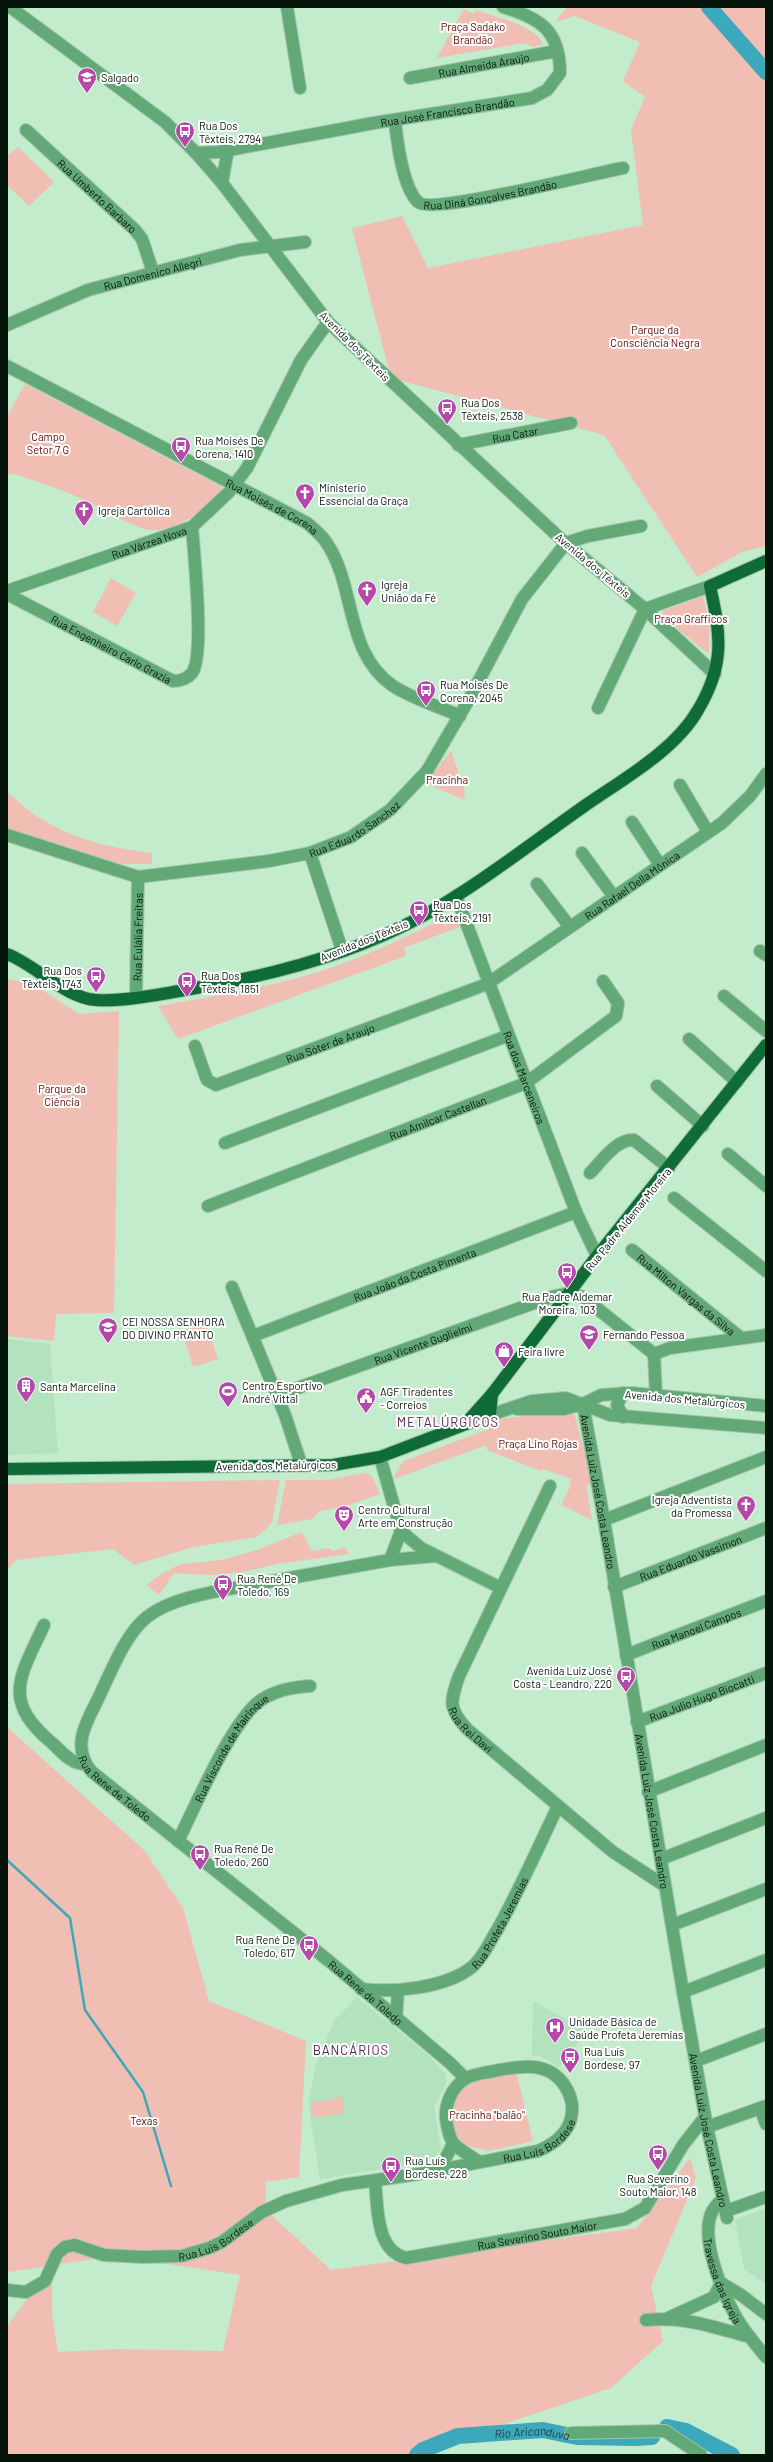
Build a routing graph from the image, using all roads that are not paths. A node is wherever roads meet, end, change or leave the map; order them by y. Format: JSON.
{"nodes":[{"id":1,"x":10,"y":7,"type":"edge"},
{"id":2,"x":287,"y":7,"type":"edge"},
{"id":3,"x":502,"y":7,"type":"edge"},
{"id":4,"x":21,"y":15,"type":"junction"},
{"id":5,"x":7,"y":16,"type":"edge"},
{"id":6,"x":558,"y":51,"type":"junction"},
{"id":7,"x":410,"y":78,"type":"dead end"},
{"id":8,"x":300,"y":88,"type":"dead end"},
{"id":9,"x":395,"y":121,"type":"junction"},
{"id":10,"x":26,"y":130,"type":"dead end"},
{"id":11,"x":228,"y":149,"type":"junction"},
{"id":12,"x":196,"y":153,"type":"junction"},
{"id":13,"x":623,"y":168,"type":"dead end"},
{"id":14,"x":222,"y":183,"type":"junction"},
{"id":15,"x":305,"y":242,"type":"dead end"},
{"id":16,"x":269,"y":245,"type":"junction"},
{"id":17,"x":153,"y":272,"type":"junction"},
{"id":18,"x":328,"y":322,"type":"junction"},
{"id":19,"x":7,"y":325,"type":"edge"},
{"id":20,"x":7,"y":366,"type":"edge"},
{"id":21,"x":571,"y":423,"type":"dead end"},
{"id":22,"x":458,"y":445,"type":"junction"},
{"id":23,"x":235,"y":485,"type":"junction"},
{"id":24,"x":640,"y":526,"type":"dead end"},
{"id":25,"x":192,"y":527,"type":"junction"},
{"id":26,"x":566,"y":543,"type":"junction"},
{"id":27,"x":766,"y":561,"type":"edge"},
{"id":28,"x":710,"y":586,"type":"junction"},
{"id":29,"x":7,"y":593,"type":"edge"},
{"id":30,"x":645,"y":609,"type":"junction"},
{"id":31,"x":715,"y":674,"type":"junction"},
{"id":32,"x":598,"y":708,"type":"dead end"},
{"id":33,"x":460,"y":716,"type":"junction"},
{"id":34,"x":766,"y":774,"type":"edge"},
{"id":35,"x":680,"y":785,"type":"dead end"},
{"id":36,"x":632,"y":822,"type":"dead end"},
{"id":37,"x":708,"y":832,"type":"junction"},
{"id":38,"x":7,"y":835,"type":"edge"},
{"id":39,"x":310,"y":853,"type":"junction"},
{"id":40,"x":582,"y":853,"type":"dead end"},
{"id":41,"x":660,"y":865,"type":"junction"},
{"id":42,"x":138,"y":877,"type":"junction"},
{"id":43,"x":537,"y":884,"type":"dead end"},
{"id":44,"x":456,"y":896,"type":"junction"},
{"id":45,"x":614,"y":897,"type":"junction"},
{"id":46,"x":570,"y":927,"type":"junction"},
{"id":47,"x":342,"y":950,"type":"junction"},
{"id":48,"x":7,"y":954,"type":"edge"},
{"id":49,"x":603,"y":981,"type":"dead end"},
{"id":50,"x":487,"y":984,"type":"junction"},
{"id":51,"x":724,"y":996,"type":"dead end"},
{"id":52,"x":136,"y":997,"type":"junction"},
{"id":53,"x":766,"y":1031,"type":"edge"},
{"id":54,"x":507,"y":1036,"type":"junction"},
{"id":55,"x":689,"y":1040,"type":"dead end"},
{"id":56,"x":766,"y":1045,"type":"edge"},
{"id":57,"x":195,"y":1046,"type":"dead end"},
{"id":58,"x":737,"y":1082,"type":"junction"},
{"id":59,"x":526,"y":1083,"type":"junction"},
{"id":60,"x":657,"y":1086,"type":"dead end"},
{"id":61,"x":703,"y":1126,"type":"junction"},
{"id":62,"x":225,"y":1143,"type":"dead end"},
{"id":63,"x":728,"y":1154,"type":"dead end"},
{"id":64,"x":669,"y":1168,"type":"junction"},
{"id":65,"x":590,"y":1172,"type":"dead end"},
{"id":66,"x":766,"y":1186,"type":"edge"},
{"id":67,"x":674,"y":1198,"type":"dead end"},
{"id":68,"x":208,"y":1206,"type":"dead end"},
{"id":69,"x":576,"y":1212,"type":"junction"},
{"id":70,"x":632,"y":1250,"type":"dead end"},
{"id":71,"x":597,"y":1256,"type":"junction"},
{"id":72,"x":766,"y":1271,"type":"edge"},
{"id":73,"x":232,"y":1287,"type":"dead end"},
{"id":74,"x":570,"y":1292,"type":"junction"},
{"id":75,"x":766,"y":1335,"type":"edge"},
{"id":76,"x":252,"y":1336,"type":"junction"},
{"id":77,"x":741,"y":1338,"type":"junction"},
{"id":78,"x":654,"y":1354,"type":"junction"},
{"id":79,"x":623,"y":1393,"type":"junction"},
{"id":80,"x":492,"y":1394,"type":"junction"},
{"id":81,"x":278,"y":1395,"type":"junction"},
{"id":82,"x":656,"y":1395,"type":"junction"},
{"id":83,"x":583,"y":1404,"type":"junction"},
{"id":84,"x":766,"y":1406,"type":"edge"},
{"id":85,"x":490,"y":1415,"type":"junction"},
{"id":86,"x":623,"y":1417,"type":"junction"},
{"id":87,"x":465,"y":1424,"type":"junction"},
{"id":88,"x":766,"y":1428,"type":"edge"},
{"id":89,"x":380,"y":1457,"type":"junction"},
{"id":90,"x":766,"y":1457,"type":"edge"},
{"id":91,"x":301,"y":1464,"type":"junction"},
{"id":92,"x":7,"y":1469,"type":"edge"},
{"id":93,"x":550,"y":1486,"type":"dead end"},
{"id":94,"x":604,"y":1520,"type":"junction"},
{"id":95,"x":766,"y":1528,"type":"edge"},
{"id":96,"x":401,"y":1531,"type":"junction"},
{"id":97,"x":435,"y":1556,"type":"junction"},
{"id":98,"x":390,"y":1560,"type":"junction"},
{"id":99,"x":614,"y":1587,"type":"junction"},
{"id":100,"x":501,"y":1588,"type":"junction"},
{"id":101,"x":766,"y":1601,"type":"edge"},
{"id":102,"x":44,"y":1625,"type":"dead end"},
{"id":103,"x":626,"y":1655,"type":"junction"},
{"id":104,"x":766,"y":1673,"type":"edge"},
{"id":105,"x":310,"y":1686,"type":"dead end"},
{"id":106,"x":637,"y":1722,"type":"junction"},
{"id":107,"x":766,"y":1745,"type":"edge"},
{"id":108,"x":85,"y":1764,"type":"junction"},
{"id":109,"x":648,"y":1792,"type":"junction"},
{"id":110,"x":558,"y":1806,"type":"junction"},
{"id":111,"x":766,"y":1818,"type":"edge"},
{"id":112,"x":178,"y":1841,"type":"junction"},
{"id":113,"x":661,"y":1859,"type":"junction"},
{"id":114,"x":665,"y":1886,"type":"junction"},
{"id":115,"x":766,"y":1889,"type":"edge"},
{"id":116,"x":672,"y":1925,"type":"junction"},
{"id":117,"x":766,"y":1960,"type":"edge"},
{"id":118,"x":361,"y":1988,"type":"junction"},
{"id":119,"x":398,"y":1991,"type":"junction"},
{"id":120,"x":683,"y":1992,"type":"junction"},
{"id":121,"x":396,"y":2019,"type":"junction"},
{"id":122,"x":766,"y":2034,"type":"edge"},
{"id":123,"x":696,"y":2061,"type":"junction"},
{"id":124,"x":466,"y":2078,"type":"junction"},
{"id":125,"x":763,"y":2107,"type":"edge"},
{"id":126,"x":706,"y":2122,"type":"junction"},
{"id":127,"x":766,"y":2124,"type":"edge"},
{"id":128,"x":453,"y":2144,"type":"junction"},
{"id":129,"x":479,"y":2162,"type":"junction"},
{"id":130,"x":440,"y":2169,"type":"junction"},
{"id":131,"x":375,"y":2181,"type":"junction"},
{"id":132,"x":766,"y":2197,"type":"edge"},
{"id":133,"x":725,"y":2209,"type":"junction"},
{"id":134,"x":721,"y":2283,"type":"junction"},
{"id":135,"x":7,"y":2290,"type":"edge"},
{"id":136,"x":766,"y":2314,"type":"edge"},
{"id":137,"x":668,"y":2318,"type":"junction"},
{"id":138,"x":646,"y":2320,"type":"dead end"},
{"id":139,"x":750,"y":2337,"type":"junction"},
{"id":140,"x":766,"y":2357,"type":"edge"},
{"id":141,"x":571,"y":2433,"type":"dead end"},
{"id":142,"x":701,"y":2455,"type":"edge"}],
"edges":[{"from":1,"to":4,"type":"street","name":"Avenida dos Têxteis"},
{"from":2,"to":8,"type":"street"},
{"from":3,"to":6,"type":"street","name":"Rua José Francisco Brandão"},
{"from":4,"to":5,"type":"street"},
{"from":4,"to":12,"type":"street","name":"Avenida dos Têxteis"},
{"from":6,"to":7,"type":"street","name":"Rua Almeida Araújo"},
{"from":6,"to":9,"type":"street","name":"Rua José Francisco Brandão"},
{"from":9,"to":11,"type":"street","name":"Rua José Francisco Brandão"},
{"from":9,"to":13,"type":"street","name":"Rua Diná Gonçalves Brandão"},
{"from":10,"to":17,"type":"street","name":"Rua Umberto Barbaro"},
{"from":11,"to":12,"type":"street","name":"Rua José Francisco Brandão"},
{"from":11,"to":14,"type":"street"},
{"from":12,"to":14,"type":"street","name":"Avenida dos Têxteis"},
{"from":14,"to":16,"type":"street","name":"Avenida dos Têxteis"},
{"from":15,"to":16,"type":"street","name":"Rua Domenico Allegri"},
{"from":16,"to":17,"type":"street","name":"Rua Domenico Allegri"},
{"from":16,"to":18,"type":"street","name":"Avenida dos Têxteis"},
{"from":17,"to":19,"type":"street","name":"Rua Domenico Allegri"},
{"from":18,"to":22,"type":"street","name":"Avenida dos Têxteis"},
{"from":18,"to":23,"type":"street","name":"Rua Várzea Nova"},
{"from":20,"to":23,"type":"street","name":"Rua Moisés de Corena"},
{"from":21,"to":22,"type":"street","name":"Rua Catar"},
{"from":22,"to":26,"type":"street","name":"Avenida dos Têxteis"},
{"from":23,"to":25,"type":"street","name":"Rua Várzea Nova"},
{"from":23,"to":33,"type":"street","name":"Rua Moisés de Corena"},
{"from":24,"to":26,"type":"street"},
{"from":25,"to":29,"type":"street","name":"Rua Várzea Nova"},
{"from":25,"to":29,"type":"street","name":"Rua Engenheiro Carlo Grazia"},
{"from":26,"to":30,"type":"street","name":"Avenida dos Têxteis"},
{"from":26,"to":33,"type":"street","name":"Rua Eduardo Sanchez"},
{"from":27,"to":28,"type":"main road"},
{"from":28,"to":30,"type":"street"},
{"from":28,"to":31,"type":"main road","name":"Avenida dos Têxteis"},
{"from":30,"to":31,"type":"street","name":"Avenida dos Têxteis"},
{"from":30,"to":32,"type":"street"},
{"from":31,"to":44,"type":"main road","name":"Avenida dos Têxteis"},
{"from":33,"to":39,"type":"street","name":"Rua Eduardo Sanchez"},
{"from":34,"to":37,"type":"street","name":"Rua Rafael Della Mônica"},
{"from":35,"to":37,"type":"street"},
{"from":36,"to":41,"type":"street"},
{"from":37,"to":41,"type":"street","name":"Rua Rafael Della Mônica"},
{"from":38,"to":42,"type":"street","name":"Rua Eduardo Sanchez"},
{"from":39,"to":42,"type":"street","name":"Rua Eduardo Sanchez"},
{"from":39,"to":47,"type":"street"},
{"from":40,"to":45,"type":"street"},
{"from":41,"to":45,"type":"street","name":"Rua Rafael Della Mônica"},
{"from":42,"to":52,"type":"street","name":"Rua Eulália Freitas"},
{"from":43,"to":46,"type":"street"},
{"from":44,"to":47,"type":"main road","name":"Avenida dos Têxteis"},
{"from":44,"to":50,"type":"street","name":"Rua dos Marceneiros"},
{"from":45,"to":46,"type":"street","name":"Rua Rafael Della Mônica"},
{"from":46,"to":50,"type":"street","name":"Rua Rafael Della Mônica"},
{"from":47,"to":52,"type":"main road","name":"Avenida dos Têxteis"},
{"from":48,"to":52,"type":"main road","name":"Avenida dos Têxteis"},
{"from":49,"to":59,"type":"street","name":"Rua Amilcar Castellan"},
{"from":50,"to":54,"type":"street","name":"Rua dos Marceneiros"},
{"from":50,"to":57,"type":"street","name":"Rua Sóter de Araujo"},
{"from":51,"to":53,"type":"street"},
{"from":54,"to":59,"type":"street","name":"Rua dos Marceneiros"},
{"from":54,"to":62,"type":"street"},
{"from":55,"to":58,"type":"street"},
{"from":56,"to":58,"type":"main road","name":"Rua Padre Aldemar Moreira"},
{"from":58,"to":61,"type":"main road","name":"Rua Padre Aldemar Moreira"},
{"from":59,"to":68,"type":"street","name":"Rua Amilcar Castellan"},
{"from":59,"to":69,"type":"street","name":"Rua dos Marceneiros"},
{"from":60,"to":61,"type":"street"},
{"from":61,"to":64,"type":"main road","name":"Rua Padre Aldemar Moreira"},
{"from":63,"to":66,"type":"street"},
{"from":64,"to":65,"type":"street"},
{"from":64,"to":71,"type":"main road","name":"Rua Padre Aldemar Moreira"},
{"from":67,"to":72,"type":"street"},
{"from":69,"to":71,"type":"street","name":"Rua dos Marceneiros"},
{"from":69,"to":76,"type":"street","name":"Rua João da Costa Pimenta"},
{"from":70,"to":77,"type":"street","name":"Rua Milton Vargas da Silva"},
{"from":71,"to":74,"type":"main road","name":"Rua Padre Aldemar Moreira"},
{"from":73,"to":76,"type":"street"},
{"from":74,"to":78,"type":"street"},
{"from":74,"to":80,"type":"main road","name":"Rua Padre Aldemar Moreira"},
{"from":74,"to":81,"type":"street","name":"Rua Vicente Guglielmi"},
{"from":75,"to":77,"type":"street"},
{"from":76,"to":81,"type":"street"},
{"from":77,"to":78,"type":"street"},
{"from":78,"to":82,"type":"street"},
{"from":79,"to":82,"type":"street","name":"Avenida dos Metalúrgicos"},
{"from":79,"to":83,"type":"street","name":"Avenida dos Metalúrgicos"},
{"from":79,"to":86,"type":"street"},
{"from":80,"to":85,"type":"main road"},
{"from":80,"to":87,"type":"main road","name":"Rua Padre Aldemar Moreira"},
{"from":81,"to":91,"type":"street"},
{"from":82,"to":84,"type":"street","name":"Avenida dos Metalúrgicos"},
{"from":83,"to":85,"type":"street","name":"Avenida dos Metalúrgicos"},
{"from":83,"to":86,"type":"street","name":"Avenida dos Metalúrgicos"},
{"from":83,"to":94,"type":"street","name":"Avenida Luiz José Costa Leandro"},
{"from":85,"to":87,"type":"main road","name":"Avenida dos Metalúrgicos"},
{"from":86,"to":88,"type":"street","name":"Avenida dos Metalúrgicos"},
{"from":87,"to":89,"type":"main road","name":"Avenida dos Metalúrgicos"},
{"from":89,"to":91,"type":"main road","name":"Avenida dos Metalúrgicos"},
{"from":89,"to":96,"type":"street"},
{"from":90,"to":94,"type":"street"},
{"from":91,"to":92,"type":"main road","name":"Avenida dos Metalúrgicos"},
{"from":93,"to":100,"type":"street","name":"Rua Rei Davi"},
{"from":94,"to":99,"type":"street","name":"Avenida Luiz José Costa Leandro"},
{"from":95,"to":99,"type":"street","name":"Rua Eduardo Vassimon"},
{"from":96,"to":97,"type":"street"},
{"from":96,"to":98,"type":"street"},
{"from":97,"to":98,"type":"street","name":"Rua Rene de Toledo"},
{"from":97,"to":100,"type":"street"},
{"from":98,"to":108,"type":"street","name":"Rua Rene de Toledo"},
{"from":99,"to":103,"type":"street","name":"Avenida Luiz José Costa Leandro"},
{"from":100,"to":110,"type":"street","name":"Rua Rei Davi"},
{"from":101,"to":103,"type":"street","name":"Rua Manoel Campos"},
{"from":102,"to":108,"type":"street"},
{"from":103,"to":106,"type":"street","name":"Avenida Luiz José Costa Leandro"},
{"from":104,"to":106,"type":"street","name":"Rua Julio Hugo Biocatti"},
{"from":105,"to":112,"type":"street","name":"Rua Visconde de Mairinque"},
{"from":106,"to":109,"type":"street","name":"Avenida Luiz José Costa Leandro"},
{"from":107,"to":109,"type":"street"},
{"from":108,"to":112,"type":"street","name":"Rua Rene de Toledo"},
{"from":109,"to":113,"type":"street","name":"Avenida Luiz José Costa Leandro"},
{"from":110,"to":114,"type":"street","name":"Rua Rei Davi"},
{"from":110,"to":119,"type":"street","name":"Rua Profeta Jeremias"},
{"from":111,"to":113,"type":"street"},
{"from":112,"to":118,"type":"street","name":"Rua Rene de Toledo"},
{"from":113,"to":114,"type":"street","name":"Avenida Luiz José Costa Leandro"},
{"from":114,"to":116,"type":"street","name":"Avenida Luiz José Costa Leandro"},
{"from":115,"to":116,"type":"street"},
{"from":116,"to":120,"type":"street","name":"Avenida Luiz José Costa Leandro"},
{"from":117,"to":120,"type":"street"},
{"from":118,"to":119,"type":"street","name":"Rua Profeta Jeremias"},
{"from":118,"to":121,"type":"street","name":"Rua Rene de Toledo"},
{"from":119,"to":121,"type":"street"},
{"from":120,"to":123,"type":"street","name":"Avenida Luiz José Costa Leandro"},
{"from":121,"to":124,"type":"street","name":"Rua Rene de Toledo"},
{"from":122,"to":123,"type":"street"},
{"from":123,"to":126,"type":"street","name":"Avenida Luiz José Costa Leandro"},
{"from":124,"to":128,"type":"street"},
{"from":124,"to":129,"type":"street","name":"Rua Luis Bordese"},
{"from":125,"to":126,"type":"street"},
{"from":125,"to":127,"type":"street"},
{"from":126,"to":131,"type":"street","name":"Rua Severino Souto Maior"},
{"from":126,"to":133,"type":"street","name":"Avenida Luiz José Costa Leandro"},
{"from":128,"to":129,"type":"street"},
{"from":128,"to":130,"type":"street"},
{"from":129,"to":130,"type":"street","name":"Rua Luis Bordese"},
{"from":130,"to":131,"type":"street","name":"Rua Luis Bordese"},
{"from":131,"to":135,"type":"street","name":"Rua Luis Bordese"},
{"from":132,"to":133,"type":"street"},
{"from":133,"to":134,"type":"street","name":"Travessa das Igreja"},
{"from":134,"to":136,"type":"street"},
{"from":134,"to":137,"type":"street"},
{"from":134,"to":139,"type":"street","name":"Travessa das Igreja"},
{"from":137,"to":138,"type":"street"},
{"from":137,"to":139,"type":"street"},
{"from":139,"to":140,"type":"street","name":"Travessa das Igreja"},
{"from":141,"to":142,"type":"street"}]}
